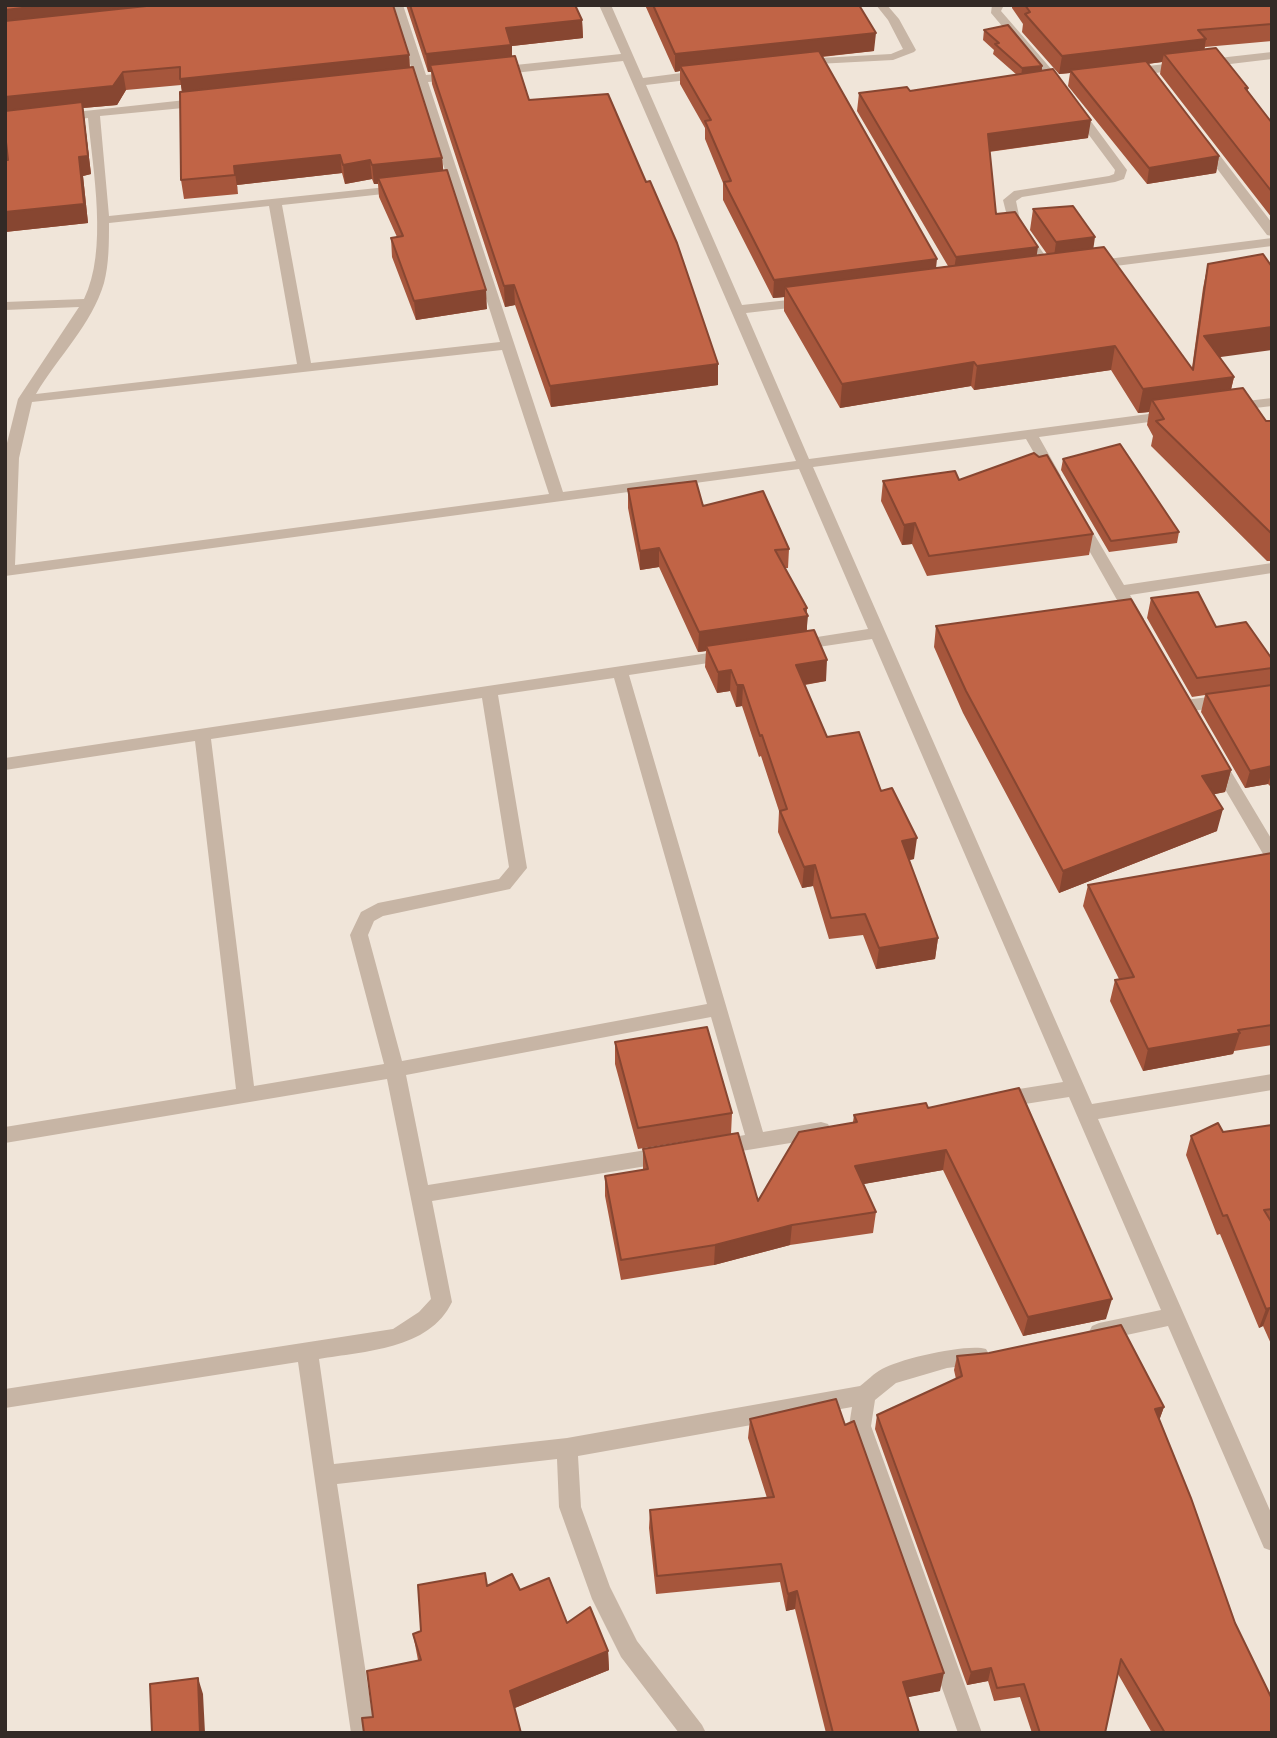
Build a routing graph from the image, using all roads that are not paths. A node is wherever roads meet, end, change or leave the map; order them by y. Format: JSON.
{"nodes":[{"id":1,"x":397,"y":5,"type":"edge"},
{"id":2,"x":605,"y":5,"type":"edge"},
{"id":3,"x":881,"y":5,"type":"edge"},
{"id":4,"x":998,"y":5,"type":"edge"},
{"id":5,"x":1272,"y":55,"type":"edge"},
{"id":6,"x":628,"y":57,"type":"junction"},
{"id":7,"x":785,"y":65,"type":"edge"},
{"id":8,"x":1147,"y":70,"type":"junction"},
{"id":9,"x":476,"y":73,"type":"edge"},
{"id":10,"x":719,"y":73,"type":"edge"},
{"id":11,"x":1121,"y":73,"type":"edge"},
{"id":12,"x":462,"y":75,"type":"edge"},
{"id":13,"x":421,"y":79,"type":"junction"},
{"id":14,"x":1156,"y":81,"type":"edge"},
{"id":15,"x":639,"y":82,"type":"junction"},
{"id":16,"x":380,"y":83,"type":"edge"},
{"id":17,"x":217,"y":101,"type":"edge"},
{"id":18,"x":94,"y":114,"type":"junction"},
{"id":19,"x":44,"y":119,"type":"edge"},
{"id":20,"x":1197,"y":135,"type":"edge"},
{"id":21,"x":414,"y":187,"type":"edge"},
{"id":22,"x":275,"y":202,"type":"junction"},
{"id":23,"x":103,"y":220,"type":"junction"},
{"id":24,"x":1272,"y":232,"type":"edge"},
{"id":25,"x":1272,"y":242,"type":"edge"},
{"id":26,"x":816,"y":300,"type":"edge"},
{"id":27,"x":88,"y":303,"type":"junction"},
{"id":28,"x":5,"y":306,"type":"edge"},
{"id":29,"x":737,"y":310,"type":"junction"},
{"id":30,"x":509,"y":345,"type":"junction"},
{"id":31,"x":305,"y":369,"type":"junction"},
{"id":32,"x":25,"y":399,"type":"junction"},
{"id":33,"x":1272,"y":402,"type":"edge"},
{"id":34,"x":1218,"y":409,"type":"edge"},
{"id":35,"x":1191,"y":413,"type":"edge"},
{"id":36,"x":1030,"y":434,"type":"junction"},
{"id":37,"x":804,"y":464,"type":"junction"},
{"id":38,"x":557,"y":497,"type":"junction"},
{"id":39,"x":1272,"y":568,"type":"edge"},
{"id":40,"x":6,"y":571,"type":"edge"},
{"id":41,"x":1120,"y":591,"type":"junction"},
{"id":42,"x":878,"y":633,"type":"junction"},
{"id":43,"x":1146,"y":637,"type":"edge"},
{"id":44,"x":783,"y":647,"type":"edge"},
{"id":45,"x":742,"y":653,"type":"edge"},
{"id":46,"x":620,"y":672,"type":"junction"},
{"id":47,"x":489,"y":692,"type":"junction"},
{"id":48,"x":1272,"y":694,"type":"edge"},
{"id":49,"x":1185,"y":706,"type":"edge"},
{"id":50,"x":202,"y":734,"type":"junction"},
{"id":51,"x":1211,"y":751,"type":"edge"},
{"id":52,"x":5,"y":764,"type":"edge"},
{"id":53,"x":1271,"y":854,"type":"edge"},
{"id":54,"x":718,"y":1009,"type":"junction"},
{"id":55,"x":395,"y":1070,"type":"junction"},
{"id":56,"x":1272,"y":1082,"type":"edge"},
{"id":57,"x":1075,"y":1088,"type":"junction"},
{"id":58,"x":246,"y":1094,"type":"junction"},
{"id":59,"x":982,"y":1103,"type":"edge"},
{"id":60,"x":1086,"y":1113,"type":"junction"},
{"id":61,"x":836,"y":1127,"type":"edge"},
{"id":62,"x":5,"y":1135,"type":"edge"},
{"id":63,"x":756,"y":1140,"type":"junction"},
{"id":64,"x":420,"y":1195,"type":"junction"},
{"id":65,"x":1174,"y":1316,"type":"junction"},
{"id":66,"x":1080,"y":1336,"type":"edge"},
{"id":67,"x":307,"y":1351,"type":"junction"},
{"id":68,"x":999,"y":1353,"type":"edge"},
{"id":69,"x":865,"y":1395,"type":"junction"},
{"id":70,"x":5,"y":1399,"type":"edge"},
{"id":71,"x":567,"y":1448,"type":"junction"},
{"id":72,"x":326,"y":1475,"type":"junction"},
{"id":73,"x":1272,"y":1541,"type":"edge"},
{"id":74,"x":363,"y":1733,"type":"edge"},
{"id":75,"x":694,"y":1733,"type":"edge"},
{"id":76,"x":970,"y":1733,"type":"edge"}],
"edges":[{"from":1,"to":13,"type":"street"},
{"from":2,"to":6,"type":"street"},
{"from":3,"to":7,"type":"street"},
{"from":4,"to":25,"type":"street"},
{"from":5,"to":8,"type":"street"},
{"from":6,"to":9,"type":"street"},
{"from":6,"to":15,"type":"street"},
{"from":8,"to":11,"type":"street"},
{"from":8,"to":14,"type":"street"},
{"from":10,"to":15,"type":"street"},
{"from":12,"to":13,"type":"street"},
{"from":13,"to":16,"type":"street"},
{"from":13,"to":30,"type":"street"},
{"from":15,"to":29,"type":"street"},
{"from":17,"to":18,"type":"street"},
{"from":18,"to":19,"type":"street"},
{"from":18,"to":23,"type":"street"},
{"from":20,"to":24,"type":"street"},
{"from":21,"to":22,"type":"street"},
{"from":22,"to":23,"type":"street"},
{"from":22,"to":31,"type":"street"},
{"from":23,"to":27,"type":"street"},
{"from":26,"to":29,"type":"street"},
{"from":27,"to":28,"type":"street"},
{"from":27,"to":32,"type":"street"},
{"from":29,"to":37,"type":"street"},
{"from":30,"to":31,"type":"street"},
{"from":30,"to":38,"type":"street"},
{"from":31,"to":32,"type":"street"},
{"from":32,"to":40,"type":"street"},
{"from":33,"to":34,"type":"street"},
{"from":35,"to":36,"type":"street"},
{"from":36,"to":37,"type":"street"},
{"from":36,"to":41,"type":"street"},
{"from":37,"to":38,"type":"street"},
{"from":37,"to":42,"type":"street"},
{"from":38,"to":40,"type":"street"},
{"from":39,"to":41,"type":"street"},
{"from":41,"to":43,"type":"street"},
{"from":42,"to":44,"type":"street"},
{"from":42,"to":57,"type":"street"},
{"from":45,"to":46,"type":"street"},
{"from":46,"to":47,"type":"street"},
{"from":46,"to":54,"type":"street"},
{"from":47,"to":50,"type":"street"},
{"from":47,"to":55,"type":"street"},
{"from":48,"to":49,"type":"street"},
{"from":50,"to":52,"type":"street"},
{"from":50,"to":58,"type":"street"},
{"from":51,"to":53,"type":"street"},
{"from":54,"to":55,"type":"street"},
{"from":54,"to":63,"type":"street"},
{"from":55,"to":58,"type":"street"},
{"from":55,"to":64,"type":"street"},
{"from":56,"to":60,"type":"street"},
{"from":57,"to":59,"type":"street"},
{"from":57,"to":60,"type":"street"},
{"from":58,"to":62,"type":"street"},
{"from":60,"to":65,"type":"street"},
{"from":61,"to":63,"type":"street"},
{"from":63,"to":64,"type":"street"},
{"from":64,"to":67,"type":"street"},
{"from":65,"to":66,"type":"street"},
{"from":65,"to":73,"type":"street"},
{"from":67,"to":70,"type":"street"},
{"from":67,"to":72,"type":"street"},
{"from":68,"to":69,"type":"street"},
{"from":69,"to":71,"type":"street"},
{"from":69,"to":76,"type":"street"},
{"from":71,"to":72,"type":"street"},
{"from":71,"to":75,"type":"street"},
{"from":72,"to":74,"type":"street"}]}
